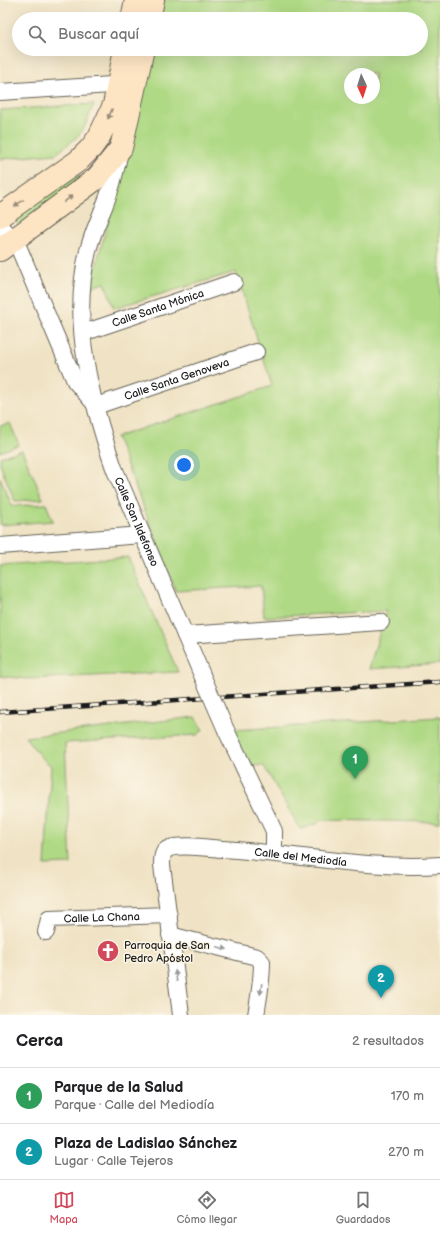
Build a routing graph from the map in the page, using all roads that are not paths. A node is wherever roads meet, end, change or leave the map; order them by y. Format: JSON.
{"nodes":[{"id":1,"x":136,"y":0,"type":"edge"},
{"id":2,"x":153,"y":0,"type":"edge"},
{"id":3,"x":133,"y":12,"type":"edge"},
{"id":4,"x":150,"y":12,"type":"edge"},
{"id":5,"x":126,"y":56,"type":"edge"},
{"id":6,"x":140,"y":56,"type":"edge"},
{"id":7,"x":127,"y":84,"type":"junction"},
{"id":8,"x":0,"y":92,"type":"edge"},
{"id":9,"x":121,"y":148,"type":"junction"},
{"id":10,"x":78,"y":161,"type":"junction"},
{"id":11,"x":96,"y":178,"type":"junction"},
{"id":12,"x":108,"y":198,"type":"junction"},
{"id":13,"x":0,"y":216,"type":"edge"},
{"id":14,"x":5,"y":239,"type":"edge"},
{"id":15,"x":234,"y":282,"type":"dead end"},
{"id":16,"x":83,"y":334,"type":"junction"},
{"id":17,"x":256,"y":352,"type":"dead end"},
{"id":18,"x":96,"y":406,"type":"junction"},
{"id":19,"x":142,"y":535,"type":"junction"},
{"id":20,"x":0,"y":546,"type":"edge"},
{"id":21,"x":381,"y":622,"type":"dead end"},
{"id":22,"x":185,"y":635,"type":"junction"},
{"id":23,"x":274,"y":852,"type":"junction"},
{"id":24,"x":440,"y":865,"type":"edge"},
{"id":25,"x":169,"y":915,"type":"junction"},
{"id":26,"x":46,"y":932,"type":"dead end"},
{"id":27,"x":170,"y":935,"type":"junction"},
{"id":28,"x":182,"y":1015,"type":"edge"},
{"id":29,"x":256,"y":1015,"type":"edge"}],
"edges":[{"from":1,"to":3,"type":"main road"},
{"from":2,"to":4,"type":"main road"},
{"from":5,"to":7,"type":"main road"},
{"from":6,"to":7,"type":"main road"},
{"from":7,"to":8,"type":"street"},
{"from":7,"to":9,"type":"main road"},
{"from":7,"to":10,"type":"main road","one_way":true},
{"from":9,"to":11,"type":"main road"},
{"from":9,"to":12,"type":"street","name":"Calle San Ildefonso"},
{"from":10,"to":11,"type":"street"},
{"from":10,"to":13,"type":"main road","one_way":true},
{"from":11,"to":12,"type":"street"},
{"from":14,"to":11,"type":"main road","one_way":true},
{"from":12,"to":16,"type":"street","name":"Calle San Ildefonso"},
{"from":14,"to":18,"type":"street","name":"Calle San Ildefonso"},
{"from":15,"to":16,"type":"street","name":"Calle Santa Mónica"},
{"from":16,"to":18,"type":"street","name":"Calle San Ildefonso"},
{"from":17,"to":18,"type":"street","name":"Calle Santa Genoveva"},
{"from":18,"to":19,"type":"street","name":"Calle San Ildefonso"},
{"from":19,"to":20,"type":"street"},
{"from":19,"to":22,"type":"street","name":"Calle San Ildefonso"},
{"from":21,"to":22,"type":"street"},
{"from":22,"to":23,"type":"street","name":"Calle San Ildefonso","bridge":true},
{"from":23,"to":24,"type":"street","name":"Calle del Mediodía"},
{"from":23,"to":25,"type":"street","name":"Calle del Mediodía"},
{"from":25,"to":26,"type":"street","name":"Calle La Chana"},
{"from":25,"to":27,"type":"street"},
{"from":28,"to":27,"type":"street","one_way":true},
{"from":27,"to":29,"type":"street","one_way":true}]}
